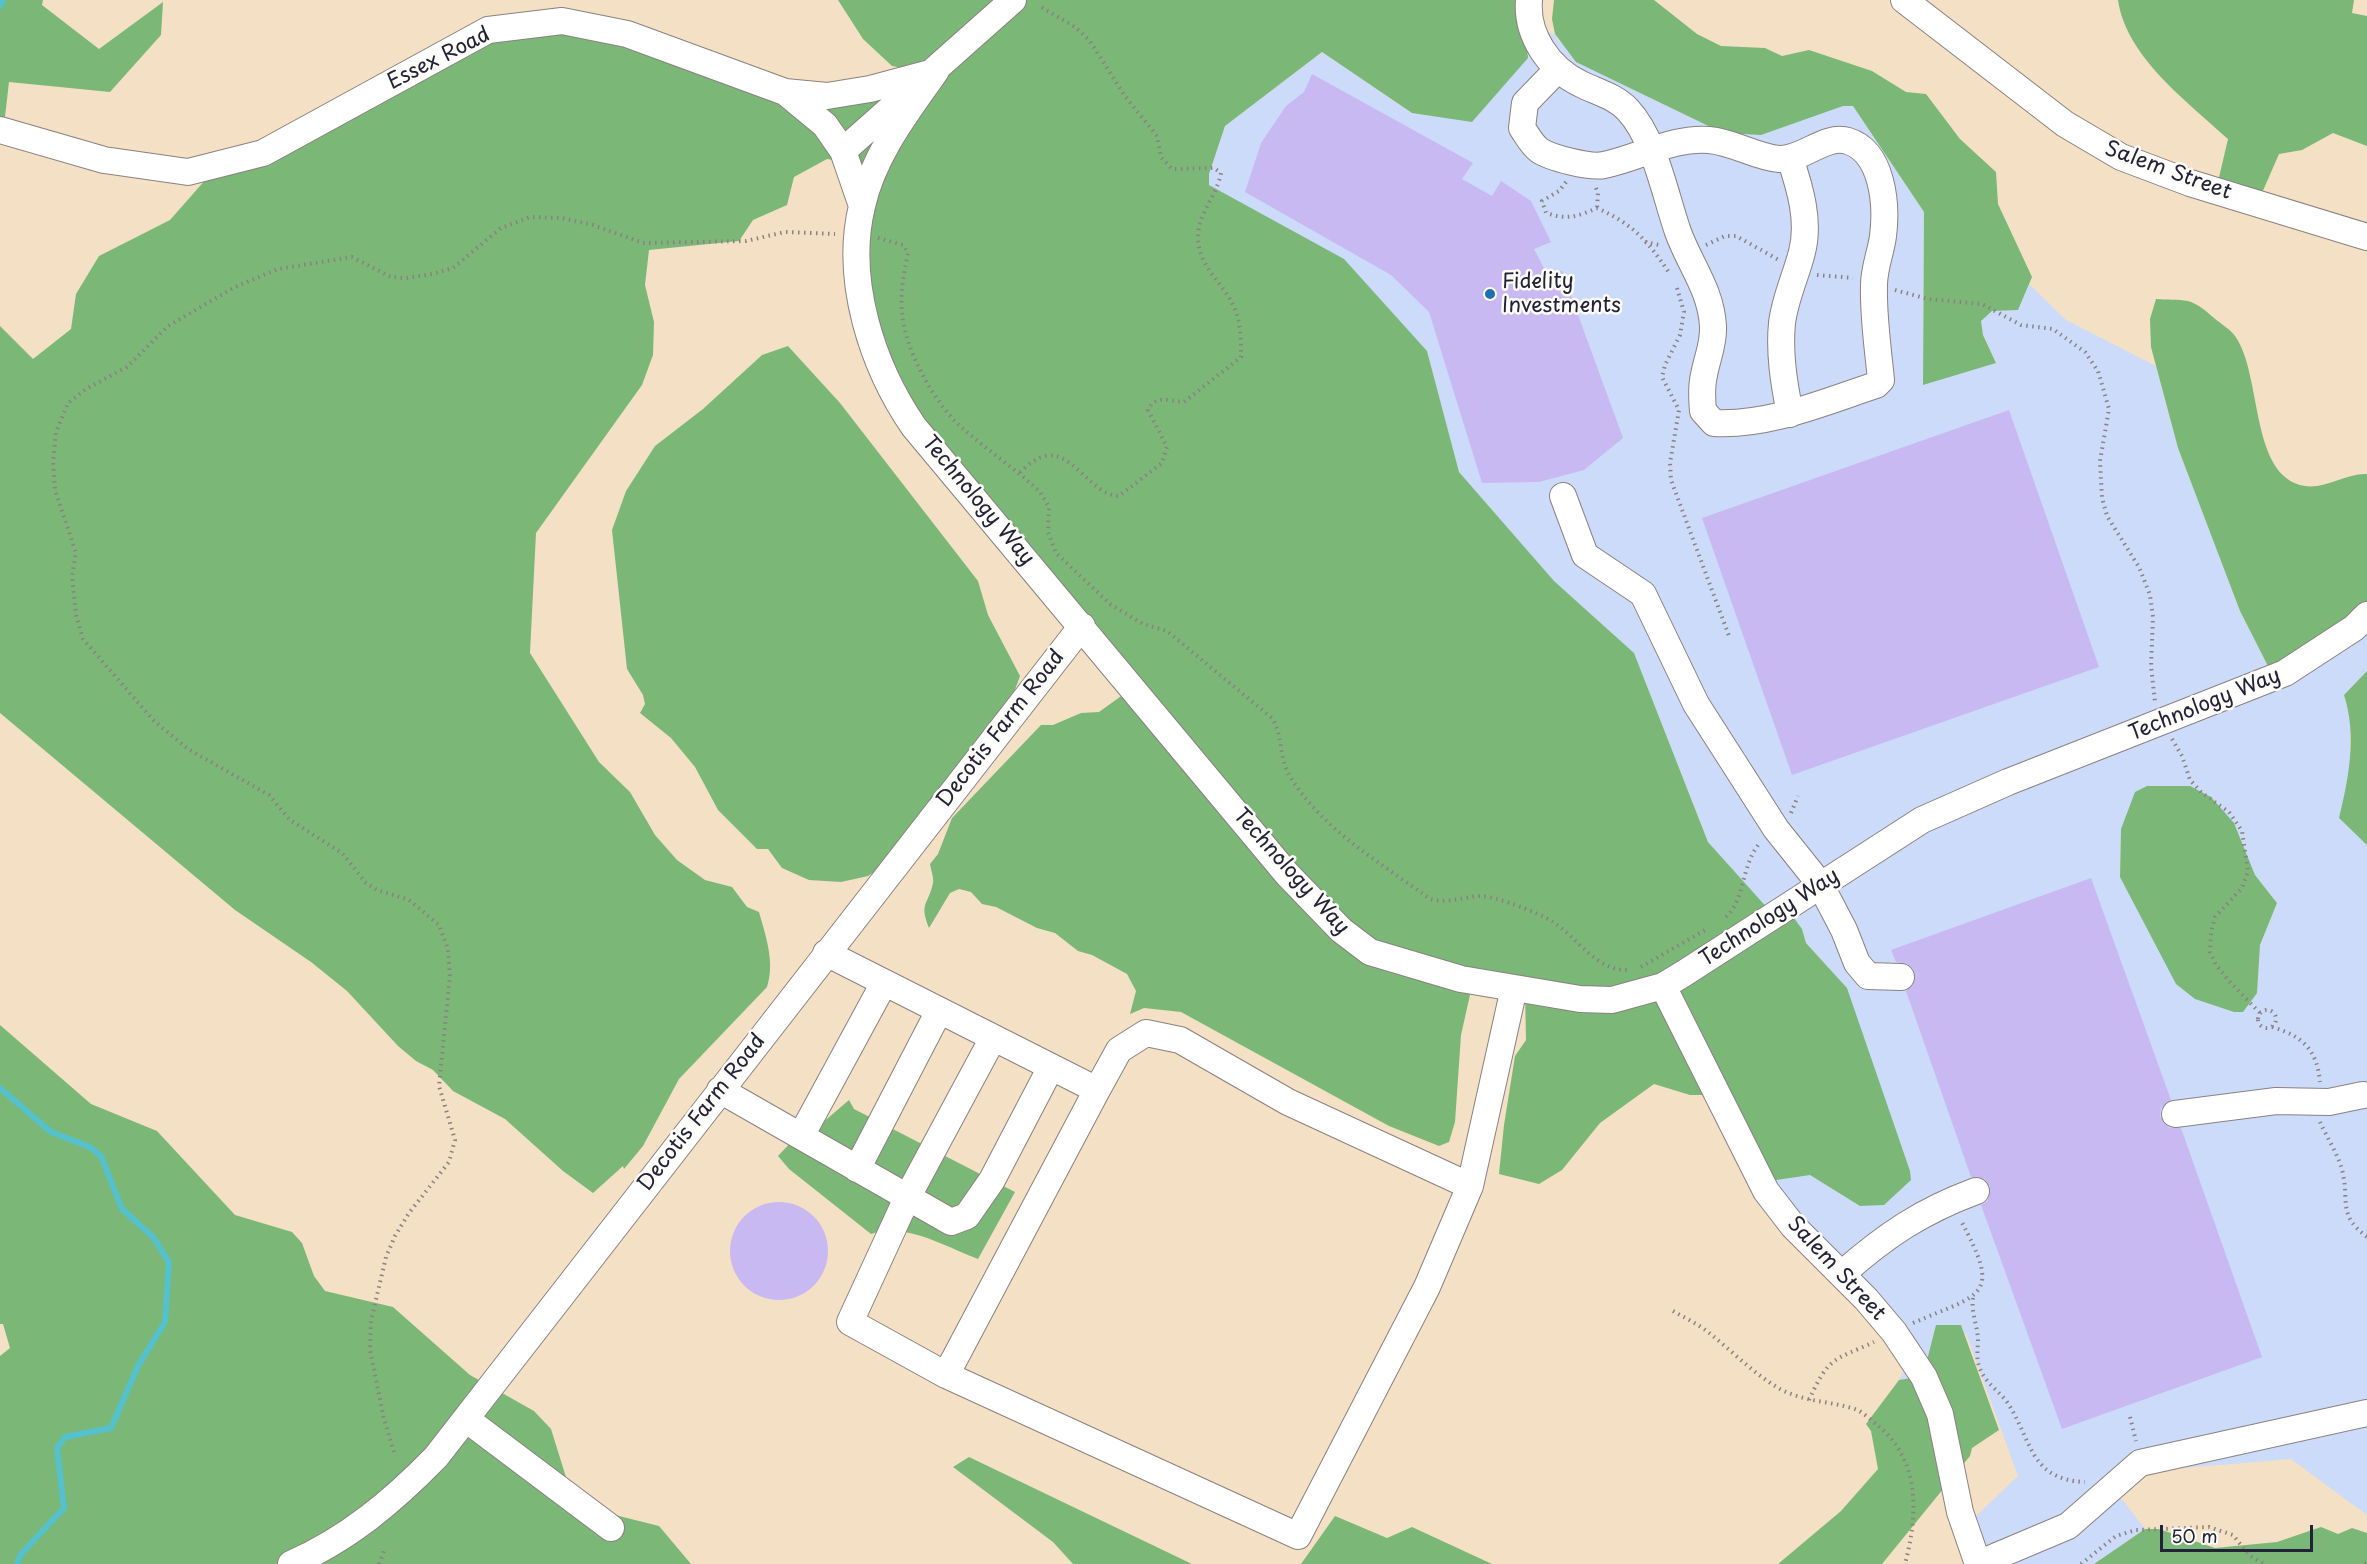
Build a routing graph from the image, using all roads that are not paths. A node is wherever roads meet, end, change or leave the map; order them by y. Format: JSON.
{"nodes":[{"id":1,"x":1013,"y":0,"type":"edge"},
{"id":2,"x":1529,"y":0,"type":"edge"},
{"id":3,"x":1904,"y":0,"type":"edge"},
{"id":4,"x":1558,"y":69,"type":"junction"},
{"id":5,"x":936,"y":71,"type":"junction"},
{"id":6,"x":785,"y":92,"type":"junction"},
{"id":7,"x":0,"y":130,"type":"edge"},
{"id":8,"x":1650,"y":150,"type":"junction"},
{"id":9,"x":843,"y":151,"type":"junction"},
{"id":10,"x":1790,"y":158,"type":"junction"},
{"id":11,"x":862,"y":206,"type":"junction"},
{"id":12,"x":2367,"y":237,"type":"edge"},
{"id":13,"x":1790,"y":414,"type":"junction"},
{"id":14,"x":1563,"y":495,"type":"dead end"},
{"id":15,"x":2367,"y":615,"type":"edge"},
{"id":16,"x":1082,"y":626,"type":"junction"},
{"id":17,"x":1820,"y":884,"type":"junction"},
{"id":18,"x":826,"y":953,"type":"junction"},
{"id":19,"x":1901,"y":977,"type":"dead end"},
{"id":20,"x":884,"y":983,"type":"junction"},
{"id":21,"x":1663,"y":986,"type":"junction"},
{"id":22,"x":1514,"y":988,"type":"junction"},
{"id":23,"x":939,"y":1011,"type":"junction"},
{"id":24,"x":993,"y":1038,"type":"junction"},
{"id":25,"x":1051,"y":1067,"type":"junction"},
{"id":26,"x":720,"y":1090,"type":"junction"},
{"id":27,"x":1097,"y":1090,"type":"junction"},
{"id":28,"x":2363,"y":1095,"type":"dead end"},
{"id":29,"x":2175,"y":1114,"type":"dead end"},
{"id":30,"x":801,"y":1136,"type":"junction"},
{"id":31,"x":857,"y":1169,"type":"junction"},
{"id":32,"x":1470,"y":1186,"type":"junction"},
{"id":33,"x":1976,"y":1191,"type":"dead end"},
{"id":34,"x":907,"y":1198,"type":"junction"},
{"id":35,"x":1843,"y":1273,"type":"junction"},
{"id":36,"x":946,"y":1375,"type":"junction"},
{"id":37,"x":2367,"y":1413,"type":"edge"},
{"id":38,"x":466,"y":1419,"type":"junction"},
{"id":39,"x":611,"y":1528,"type":"dead end"},
{"id":40,"x":291,"y":1564,"type":"edge"},
{"id":41,"x":1978,"y":1564,"type":"edge"}],
"edges":[{"from":1,"to":5,"type":"street"},
{"from":2,"to":4,"type":"street"},
{"from":3,"to":12,"type":"street","name":"Salem Street"},
{"from":4,"to":8,"type":"street"},
{"from":4,"to":8,"type":"street"},
{"from":5,"to":6,"type":"street"},
{"from":5,"to":9,"type":"street"},
{"from":5,"to":11,"type":"street"},
{"from":6,"to":7,"type":"street","name":"Essex Road"},
{"from":6,"to":9,"type":"street","name":"Essex Road"},
{"from":8,"to":10,"type":"street"},
{"from":8,"to":13,"type":"street"},
{"from":9,"to":11,"type":"street","name":"Essex Road"},
{"from":10,"to":13,"type":"street"},
{"from":10,"to":13,"type":"street"},
{"from":11,"to":16,"type":"street","name":"Technology Way"},
{"from":14,"to":17,"type":"street"},
{"from":15,"to":17,"type":"street","name":"Technology Way"},
{"from":16,"to":18,"type":"street","name":"Decotis Farm Road"},
{"from":16,"to":22,"type":"street","name":"Technology Way"},
{"from":17,"to":19,"type":"street"},
{"from":17,"to":21,"type":"street","name":"Technology Way"},
{"from":18,"to":20,"type":"street"},
{"from":18,"to":26,"type":"street","name":"Decotis Farm Road"},
{"from":20,"to":23,"type":"street"},
{"from":20,"to":30,"type":"street"},
{"from":21,"to":22,"type":"street","name":"Technology Way"},
{"from":21,"to":35,"type":"street","name":"Salem Street"},
{"from":22,"to":32,"type":"street"},
{"from":23,"to":24,"type":"street"},
{"from":23,"to":31,"type":"street"},
{"from":24,"to":25,"type":"street"},
{"from":24,"to":34,"type":"street"},
{"from":25,"to":27,"type":"street"},
{"from":25,"to":34,"type":"street"},
{"from":26,"to":30,"type":"street"},
{"from":26,"to":38,"type":"street","name":"Decotis Farm Road"},
{"from":27,"to":32,"type":"street"},
{"from":27,"to":36,"type":"street"},
{"from":28,"to":29,"type":"street"},
{"from":30,"to":31,"type":"street"},
{"from":31,"to":34,"type":"street"},
{"from":32,"to":36,"type":"street"},
{"from":33,"to":35,"type":"street"},
{"from":34,"to":36,"type":"street"},
{"from":35,"to":41,"type":"street","name":"Salem Street"},
{"from":37,"to":41,"type":"street"},
{"from":38,"to":39,"type":"street"},
{"from":38,"to":40,"type":"street","name":"Decotis Farm Road"}]}
